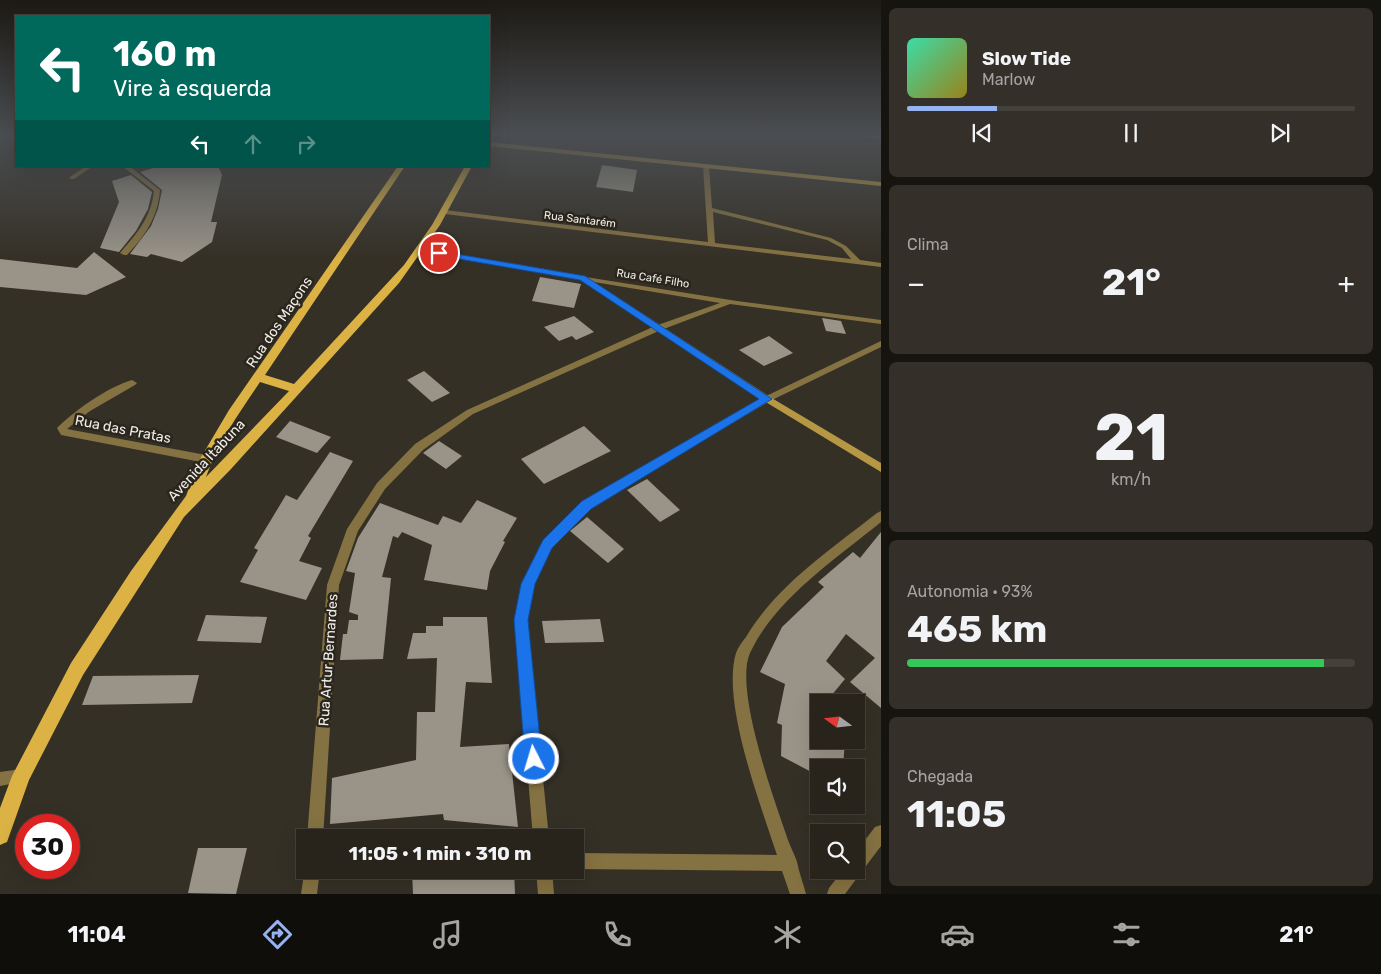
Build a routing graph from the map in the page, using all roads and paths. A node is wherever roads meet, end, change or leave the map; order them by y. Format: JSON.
{"nodes":[{"id":1,"x":75,"y":176,"type":"edge"},
{"id":2,"x":138,"y":176,"type":"edge"},
{"id":3,"x":395,"y":176,"type":"edge"},
{"id":4,"x":464,"y":176,"type":"edge"},
{"id":5,"x":707,"y":176,"type":"edge"},
{"id":6,"x":800,"y":176,"type":"edge"},
{"id":7,"x":72,"y":178,"type":"dead end"},
{"id":8,"x":881,"y":184,"type":"edge"},
{"id":9,"x":710,"y":209,"type":"junction"},
{"id":10,"x":445,"y":212,"type":"junction"},
{"id":11,"x":712,"y":245,"type":"junction"},
{"id":12,"x":422,"y":250,"type":"junction"},
{"id":13,"x":124,"y":253,"type":"dead end"},
{"id":14,"x":858,"y":262,"type":"junction"},
{"id":15,"x":881,"y":266,"type":"edge"},
{"id":16,"x":582,"y":278,"type":"junction"},
{"id":17,"x":729,"y":302,"type":"junction"},
{"id":18,"x":881,"y":322,"type":"edge"},
{"id":19,"x":658,"y":328,"type":"junction"},
{"id":20,"x":881,"y":344,"type":"edge"},
{"id":21,"x":258,"y":377,"type":"junction"},
{"id":22,"x":132,"y":383,"type":"dead end"},
{"id":23,"x":296,"y":389,"type":"junction"},
{"id":24,"x":767,"y":399,"type":"junction"},
{"id":25,"x":206,"y":459,"type":"junction"},
{"id":26,"x":881,"y":468,"type":"edge"},
{"id":27,"x":191,"y":499,"type":"junction"},
{"id":28,"x":881,"y":516,"type":"edge"},
{"id":29,"x":21,"y":776,"type":"junction"},
{"id":30,"x":0,"y":779,"type":"edge"},
{"id":31,"x":316,"y":829,"type":"edge"},
{"id":32,"x":540,"y":829,"type":"edge"},
{"id":33,"x":881,"y":833,"type":"edge"},
{"id":34,"x":0,"y":835,"type":"edge"},
{"id":35,"x":865,"y":854,"type":"edge"},
{"id":36,"x":584,"y":861,"type":"edge"},
{"id":37,"x":789,"y":863,"type":"junction"},
{"id":38,"x":311,"y":879,"type":"edge"},
{"id":39,"x":545,"y":879,"type":"edge"},
{"id":40,"x":846,"y":879,"type":"edge"},
{"id":41,"x":309,"y":894,"type":"edge"},
{"id":42,"x":546,"y":894,"type":"edge"},
{"id":43,"x":798,"y":894,"type":"edge"},
{"id":44,"x":835,"y":894,"type":"edge"}],
"edges":[{"from":1,"to":7,"type":"street"},
{"from":2,"to":13,"type":"street"},
{"from":3,"to":21,"type":"main road","name":"Rua dos Maçons"},
{"from":4,"to":10,"type":"main road","name":"Avenida Itabuna"},
{"from":5,"to":9,"type":"street"},
{"from":6,"to":8,"type":"street"},
{"from":9,"to":11,"type":"street"},
{"from":9,"to":14,"type":"street"},
{"from":10,"to":11,"type":"street","name":"Rua Santarém"},
{"from":10,"to":12,"type":"main road","name":"Avenida Itabuna"},
{"from":11,"to":14,"type":"street","name":"Rua Santarém"},
{"from":12,"to":16,"type":"street","name":"Rua Café Filho"},
{"from":12,"to":23,"type":"main road","name":"Avenida Itabuna"},
{"from":14,"to":15,"type":"street","name":"Rua Santarém"},
{"from":16,"to":17,"type":"street","name":"Rua Café Filho"},
{"from":16,"to":19,"type":"street"},
{"from":17,"to":18,"type":"street","name":"Rua Café Filho"},
{"from":17,"to":19,"type":"street","name":"Rua Artur Bernardes"},
{"from":19,"to":24,"type":"street"},
{"from":19,"to":31,"type":"street","name":"Rua Artur Bernardes"},
{"from":20,"to":24,"type":"street"},
{"from":21,"to":23,"type":"main road"},
{"from":21,"to":25,"type":"main road","name":"Rua dos Maçons"},
{"from":22,"to":25,"type":"street","name":"Rua das Pratas"},
{"from":23,"to":27,"type":"main road","name":"Avenida Itabuna"},
{"from":24,"to":26,"type":"street"},
{"from":24,"to":32,"type":"street"},
{"from":25,"to":27,"type":"main road","name":"Rua dos Maçons"},
{"from":27,"to":29,"type":"main road","name":"Avenida Itabuna"},
{"from":28,"to":37,"type":"street"},
{"from":29,"to":30,"type":"street"},
{"from":29,"to":34,"type":"main road","name":"Avenida Itabuna"},
{"from":33,"to":35,"type":"street"},
{"from":36,"to":37,"type":"street"},
{"from":37,"to":43,"type":"street"},
{"from":38,"to":41,"type":"street"},
{"from":39,"to":42,"type":"street"},
{"from":40,"to":44,"type":"street"}]}
